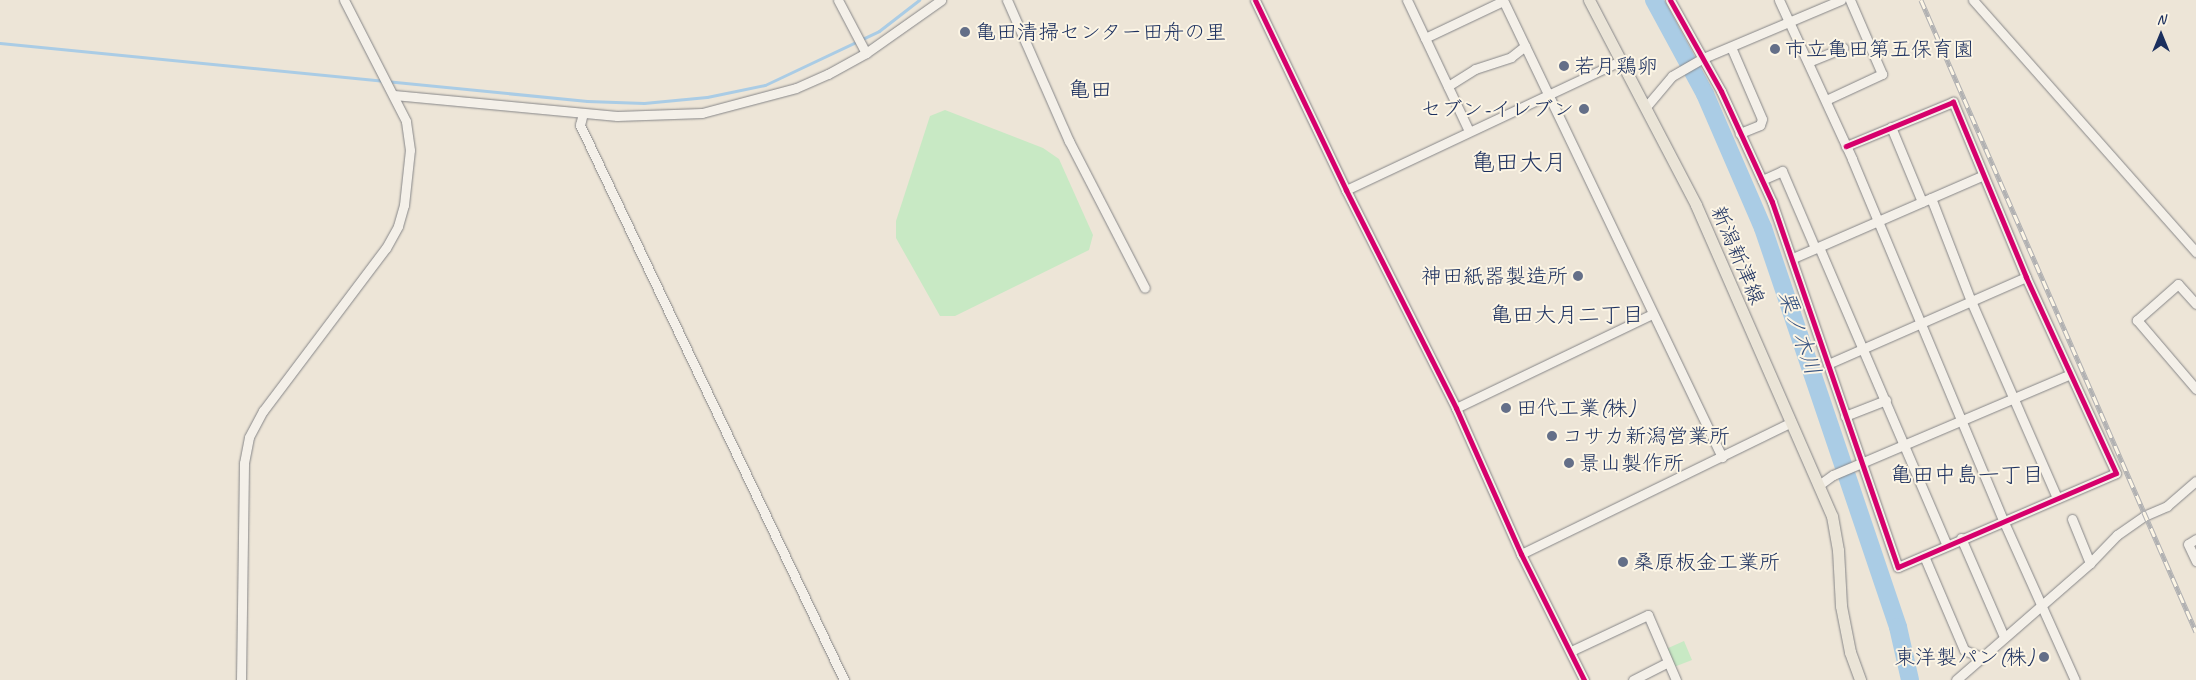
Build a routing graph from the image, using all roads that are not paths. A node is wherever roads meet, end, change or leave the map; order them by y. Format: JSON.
{"nodes":[{"id":1,"x":344,"y":0,"type":"edge"},
{"id":2,"x":838,"y":0,"type":"edge"},
{"id":3,"x":941,"y":0,"type":"edge"},
{"id":4,"x":1255,"y":0,"type":"edge"},
{"id":5,"x":1407,"y":0,"type":"edge"},
{"id":6,"x":1503,"y":0,"type":"edge"},
{"id":7,"x":1589,"y":0,"type":"edge"},
{"id":8,"x":1670,"y":0,"type":"edge"},
{"id":9,"x":1779,"y":0,"type":"edge"},
{"id":10,"x":1841,"y":0,"type":"edge"},
{"id":11,"x":1850,"y":0,"type":"edge"},
{"id":12,"x":1973,"y":0,"type":"edge"},
{"id":13,"x":1009,"y":2,"type":"edge"},
{"id":14,"x":1788,"y":23,"type":"junction"},
{"id":15,"x":1425,"y":38,"type":"junction"},
{"id":16,"x":1525,"y":46,"type":"junction"},
{"id":17,"x":1731,"y":47,"type":"junction"},
{"id":18,"x":1843,"y":48,"type":"dead end"},
{"id":19,"x":865,"y":51,"type":"junction"},
{"id":20,"x":1701,"y":59,"type":"junction"},
{"id":21,"x":1620,"y":61,"type":"junction"},
{"id":22,"x":1808,"y":62,"type":"junction"},
{"id":23,"x":1448,"y":86,"type":"junction"},
{"id":24,"x":392,"y":91,"type":"junction"},
{"id":25,"x":1548,"y":95,"type":"junction"},
{"id":26,"x":1826,"y":100,"type":"junction"},
{"id":27,"x":1646,"y":108,"type":"junction"},
{"id":28,"x":583,"y":113,"type":"junction"},
{"id":29,"x":1891,"y":127,"type":"junction"},
{"id":30,"x":1469,"y":131,"type":"junction"},
{"id":31,"x":1740,"y":133,"type":"junction"},
{"id":32,"x":1846,"y":146,"type":"junction"},
{"id":33,"x":1982,"y":176,"type":"junction"},
{"id":34,"x":1762,"y":180,"type":"junction"},
{"id":35,"x":1346,"y":190,"type":"junction"},
{"id":36,"x":1931,"y":198,"type":"junction"},
{"id":37,"x":1922,"y":202,"type":"junction"},
{"id":38,"x":1877,"y":222,"type":"junction"},
{"id":39,"x":1817,"y":247,"type":"junction"},
{"id":40,"x":2196,"y":252,"type":"edge"},
{"id":41,"x":1793,"y":258,"type":"junction"},
{"id":42,"x":2026,"y":277,"type":"junction"},
{"id":43,"x":1145,"y":288,"type":"dead end"},
{"id":44,"x":1971,"y":301,"type":"junction"},
{"id":45,"x":2196,"y":304,"type":"edge"},
{"id":46,"x":1652,"y":314,"type":"junction"},
{"id":47,"x":1920,"y":323,"type":"junction"},
{"id":48,"x":1862,"y":348,"type":"junction"},
{"id":49,"x":1828,"y":364,"type":"junction"},
{"id":50,"x":2068,"y":375,"type":"junction"},
{"id":51,"x":2196,"y":389,"type":"edge"},
{"id":52,"x":2013,"y":398,"type":"junction"},
{"id":53,"x":1886,"y":400,"type":"junction"},
{"id":54,"x":1456,"y":408,"type":"junction"},
{"id":55,"x":1845,"y":416,"type":"junction"},
{"id":56,"x":1962,"y":420,"type":"junction"},
{"id":57,"x":1790,"y":422,"type":"junction"},
{"id":58,"x":1905,"y":444,"type":"junction"},
{"id":59,"x":1722,"y":457,"type":"junction"},
{"id":60,"x":1856,"y":466,"type":"junction"},
{"id":61,"x":2196,"y":481,"type":"edge"},
{"id":62,"x":1819,"y":485,"type":"junction"},
{"id":63,"x":2057,"y":498,"type":"junction"},
{"id":64,"x":2072,"y":518,"type":"dead end"},
{"id":65,"x":2003,"y":520,"type":"junction"},
{"id":66,"x":1961,"y":538,"type":"junction"},
{"id":67,"x":2196,"y":538,"type":"edge"},
{"id":68,"x":1946,"y":544,"type":"junction"},
{"id":69,"x":1521,"y":554,"type":"junction"},
{"id":70,"x":1924,"y":556,"type":"junction"},
{"id":71,"x":2196,"y":561,"type":"edge"},
{"id":72,"x":2090,"y":563,"type":"junction"},
{"id":73,"x":2041,"y":603,"type":"junction"},
{"id":74,"x":2004,"y":637,"type":"junction"},
{"id":75,"x":1571,"y":651,"type":"junction"},
{"id":76,"x":1981,"y":657,"type":"junction"},
{"id":77,"x":1667,"y":663,"type":"junction"},
{"id":78,"x":241,"y":680,"type":"edge"},
{"id":79,"x":844,"y":680,"type":"edge"},
{"id":80,"x":1584,"y":680,"type":"edge"},
{"id":81,"x":1633,"y":680,"type":"edge"},
{"id":82,"x":1676,"y":680,"type":"edge"},
{"id":83,"x":1860,"y":680,"type":"edge"},
{"id":84,"x":1956,"y":680,"type":"edge"},
{"id":85,"x":2075,"y":680,"type":"edge"}],
"edges":[{"from":1,"to":24,"type":"street"},
{"from":2,"to":19,"type":"street"},
{"from":3,"to":19,"type":"street"},
{"from":4,"to":35,"type":"street"},
{"from":5,"to":15,"type":"street"},
{"from":6,"to":15,"type":"street"},
{"from":6,"to":16,"type":"street"},
{"from":7,"to":21,"type":"main road","name":"新潟新津線"},
{"from":8,"to":20,"type":"street"},
{"from":9,"to":14,"type":"street"},
{"from":10,"to":14,"type":"street"},
{"from":11,"to":26,"type":"street"},
{"from":12,"to":40,"type":"street"},
{"from":13,"to":43,"type":"street"},
{"from":14,"to":17,"type":"street"},
{"from":14,"to":22,"type":"street"},
{"from":15,"to":23,"type":"street"},
{"from":16,"to":23,"type":"street"},
{"from":16,"to":25,"type":"street"},
{"from":17,"to":20,"type":"street"},
{"from":17,"to":31,"type":"street"},
{"from":18,"to":22,"type":"street"},
{"from":19,"to":28,"type":"street"},
{"from":20,"to":27,"type":"street"},
{"from":20,"to":31,"type":"street"},
{"from":21,"to":25,"type":"street"},
{"from":21,"to":27,"type":"main road","name":"新潟新津線"},
{"from":22,"to":26,"type":"street"},
{"from":23,"to":30,"type":"street"},
{"from":24,"to":28,"type":"street"},
{"from":24,"to":78,"type":"street"},
{"from":25,"to":30,"type":"street"},
{"from":25,"to":46,"type":"street"},
{"from":26,"to":32,"type":"street"},
{"from":27,"to":57,"type":"main road","name":"新潟新津線"},
{"from":28,"to":79,"type":"street"},
{"from":29,"to":32,"type":"street"},
{"from":29,"to":33,"type":"street"},
{"from":29,"to":37,"type":"street"},
{"from":30,"to":35,"type":"street"},
{"from":31,"to":34,"type":"street"},
{"from":32,"to":38,"type":"street"},
{"from":33,"to":36,"type":"street"},
{"from":33,"to":42,"type":"street"},
{"from":34,"to":39,"type":"street"},
{"from":34,"to":41,"type":"street"},
{"from":35,"to":54,"type":"street"},
{"from":36,"to":37,"type":"street"},
{"from":36,"to":44,"type":"street"},
{"from":37,"to":38,"type":"street"},
{"from":38,"to":39,"type":"street"},
{"from":38,"to":47,"type":"street"},
{"from":39,"to":41,"type":"street"},
{"from":39,"to":48,"type":"street"},
{"from":41,"to":49,"type":"street"},
{"from":42,"to":44,"type":"street"},
{"from":42,"to":50,"type":"street"},
{"from":44,"to":47,"type":"street"},
{"from":44,"to":52,"type":"street"},
{"from":45,"to":51,"type":"street"},
{"from":46,"to":54,"type":"street"},
{"from":46,"to":59,"type":"street"},
{"from":47,"to":48,"type":"street"},
{"from":47,"to":56,"type":"street"},
{"from":48,"to":49,"type":"street"},
{"from":48,"to":53,"type":"street"},
{"from":49,"to":55,"type":"street"},
{"from":50,"to":52,"type":"street"},
{"from":50,"to":63,"type":"street"},
{"from":52,"to":56,"type":"street"},
{"from":52,"to":63,"type":"street"},
{"from":53,"to":55,"type":"street"},
{"from":53,"to":58,"type":"street"},
{"from":54,"to":69,"type":"street"},
{"from":55,"to":60,"type":"street"},
{"from":56,"to":58,"type":"street"},
{"from":56,"to":65,"type":"street"},
{"from":57,"to":59,"type":"street"},
{"from":57,"to":62,"type":"main road","name":"新潟新津線"},
{"from":58,"to":60,"type":"street"},
{"from":58,"to":68,"type":"street"},
{"from":59,"to":69,"type":"street"},
{"from":60,"to":62,"type":"street"},
{"from":60,"to":70,"type":"street"},
{"from":61,"to":72,"type":"street"},
{"from":62,"to":83,"type":"main road","name":"新潟新津線"},
{"from":63,"to":65,"type":"street"},
{"from":64,"to":72,"type":"street"},
{"from":65,"to":66,"type":"street"},
{"from":65,"to":73,"type":"street"},
{"from":66,"to":68,"type":"street"},
{"from":66,"to":74,"type":"street"},
{"from":67,"to":71,"type":"street"},
{"from":68,"to":70,"type":"street"},
{"from":69,"to":75,"type":"street"},
{"from":70,"to":76,"type":"street"},
{"from":72,"to":73,"type":"street"},
{"from":73,"to":74,"type":"street"},
{"from":73,"to":85,"type":"street"},
{"from":74,"to":76,"type":"street"},
{"from":75,"to":77,"type":"street"},
{"from":75,"to":80,"type":"street"},
{"from":76,"to":84,"type":"street"},
{"from":77,"to":81,"type":"street"},
{"from":77,"to":82,"type":"street"}]}
